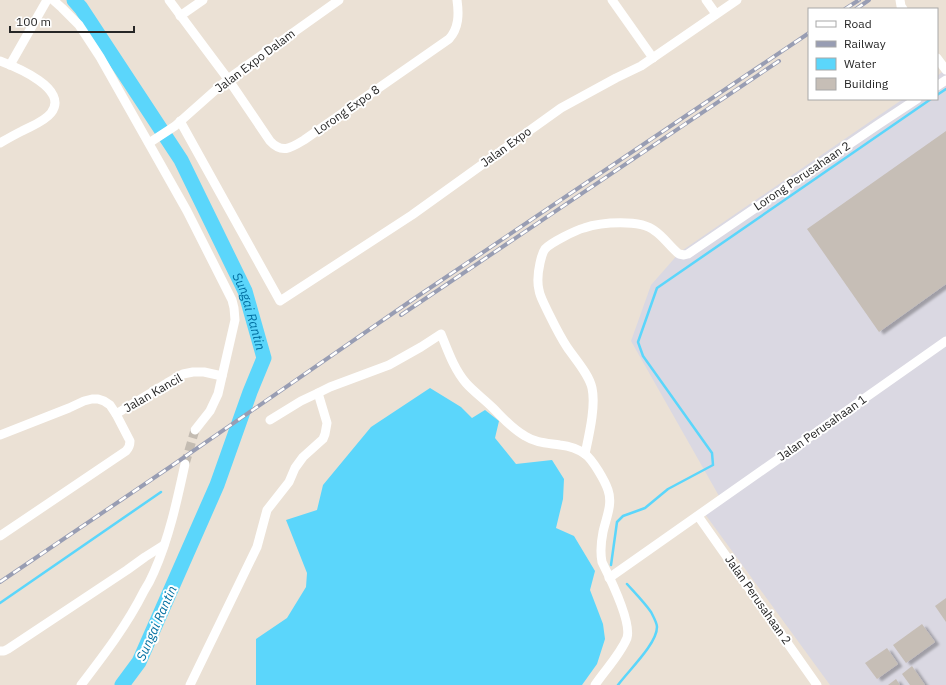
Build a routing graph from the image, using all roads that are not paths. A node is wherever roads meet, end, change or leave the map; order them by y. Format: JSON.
{"nodes":[{"id":1,"x":47,"y":0,"type":"edge"},
{"id":2,"x":53,"y":0,"type":"edge"},
{"id":3,"x":169,"y":0,"type":"edge"},
{"id":4,"x":202,"y":0,"type":"edge"},
{"id":5,"x":339,"y":0,"type":"edge"},
{"id":6,"x":457,"y":0,"type":"edge"},
{"id":7,"x":612,"y":0,"type":"edge"},
{"id":8,"x":706,"y":0,"type":"edge"},
{"id":9,"x":737,"y":0,"type":"edge"},
{"id":10,"x":716,"y":14,"type":"junction"},
{"id":11,"x":180,"y":16,"type":"junction"},
{"id":12,"x":653,"y":58,"type":"junction"},
{"id":13,"x":938,"y":59,"type":"edge"},
{"id":14,"x":0,"y":62,"type":"edge"},
{"id":15,"x":10,"y":65,"type":"junction"},
{"id":16,"x":946,"y":70,"type":"edge"},
{"id":17,"x":228,"y":79,"type":"junction"},
{"id":18,"x":915,"y":100,"type":"edge"},
{"id":19,"x":178,"y":124,"type":"junction"},
{"id":20,"x":152,"y":141,"type":"junction"},
{"id":21,"x":0,"y":143,"type":"edge"},
{"id":22,"x":946,"y":341,"type":"edge"},
{"id":23,"x":222,"y":376,"type":"junction"},
{"id":24,"x":318,"y":393,"type":"junction"},
{"id":25,"x":116,"y":414,"type":"junction"},
{"id":26,"x":270,"y":420,"type":"dead end"},
{"id":27,"x":195,"y":430,"type":"tunnel mouth"},
{"id":28,"x":0,"y":435,"type":"edge"},
{"id":29,"x":585,"y":454,"type":"junction"},
{"id":30,"x":185,"y":464,"type":"tunnel mouth"},
{"id":31,"x":698,"y":516,"type":"junction"},
{"id":32,"x":0,"y":536,"type":"edge"},
{"id":33,"x":164,"y":545,"type":"junction"},
{"id":34,"x":609,"y":578,"type":"junction"},
{"id":35,"x":0,"y":651,"type":"edge"},
{"id":36,"x":82,"y":685,"type":"edge"},
{"id":37,"x":190,"y":685,"type":"edge"},
{"id":38,"x":595,"y":685,"type":"edge"},
{"id":39,"x":818,"y":685,"type":"edge"}],
"edges":[{"from":1,"to":15,"type":"street"},
{"from":2,"to":20,"type":"street"},
{"from":3,"to":11,"type":"street","name":"Lorong Expo 8"},
{"from":4,"to":11,"type":"street"},
{"from":5,"to":17,"type":"street","name":"Jalan Expo Dalam"},
{"from":6,"to":17,"type":"street","name":"Lorong Expo 8"},
{"from":7,"to":12,"type":"street"},
{"from":8,"to":10,"type":"street"},
{"from":9,"to":10,"type":"street","name":"Jalan Expo"},
{"from":10,"to":12,"type":"street","name":"Jalan Expo"},
{"from":11,"to":17,"type":"street","name":"Lorong Expo 8"},
{"from":12,"to":19,"type":"street","name":"Jalan Expo"},
{"from":13,"to":16,"type":"street"},
{"from":14,"to":15,"type":"street"},
{"from":15,"to":21,"type":"street"},
{"from":17,"to":19,"type":"street","name":"Jalan Expo Dalam"},
{"from":18,"to":29,"type":"street","name":"Lorong Perusahaan 2"},
{"from":19,"to":20,"type":"street","name":"Jalan Expo Dalam"},
{"from":20,"to":23,"type":"street"},
{"from":22,"to":31,"type":"street","name":"Jalan Perusahaan 1"},
{"from":23,"to":25,"type":"street","name":"Jalan Kancil"},
{"from":23,"to":27,"type":"street"},
{"from":24,"to":26,"type":"street"},
{"from":24,"to":29,"type":"street"},
{"from":24,"to":37,"type":"street"},
{"from":25,"to":28,"type":"street","name":"Jalan Kancil"},
{"from":25,"to":32,"type":"street"},
{"from":29,"to":34,"type":"street"},
{"from":30,"to":33,"type":"street"},
{"from":31,"to":34,"type":"street","name":"Jalan Perusahaan 1"},
{"from":31,"to":39,"type":"street","name":"Jalan Perusahaan 2"},
{"from":33,"to":35,"type":"street"},
{"from":33,"to":36,"type":"street"},
{"from":34,"to":38,"type":"street"}]}
